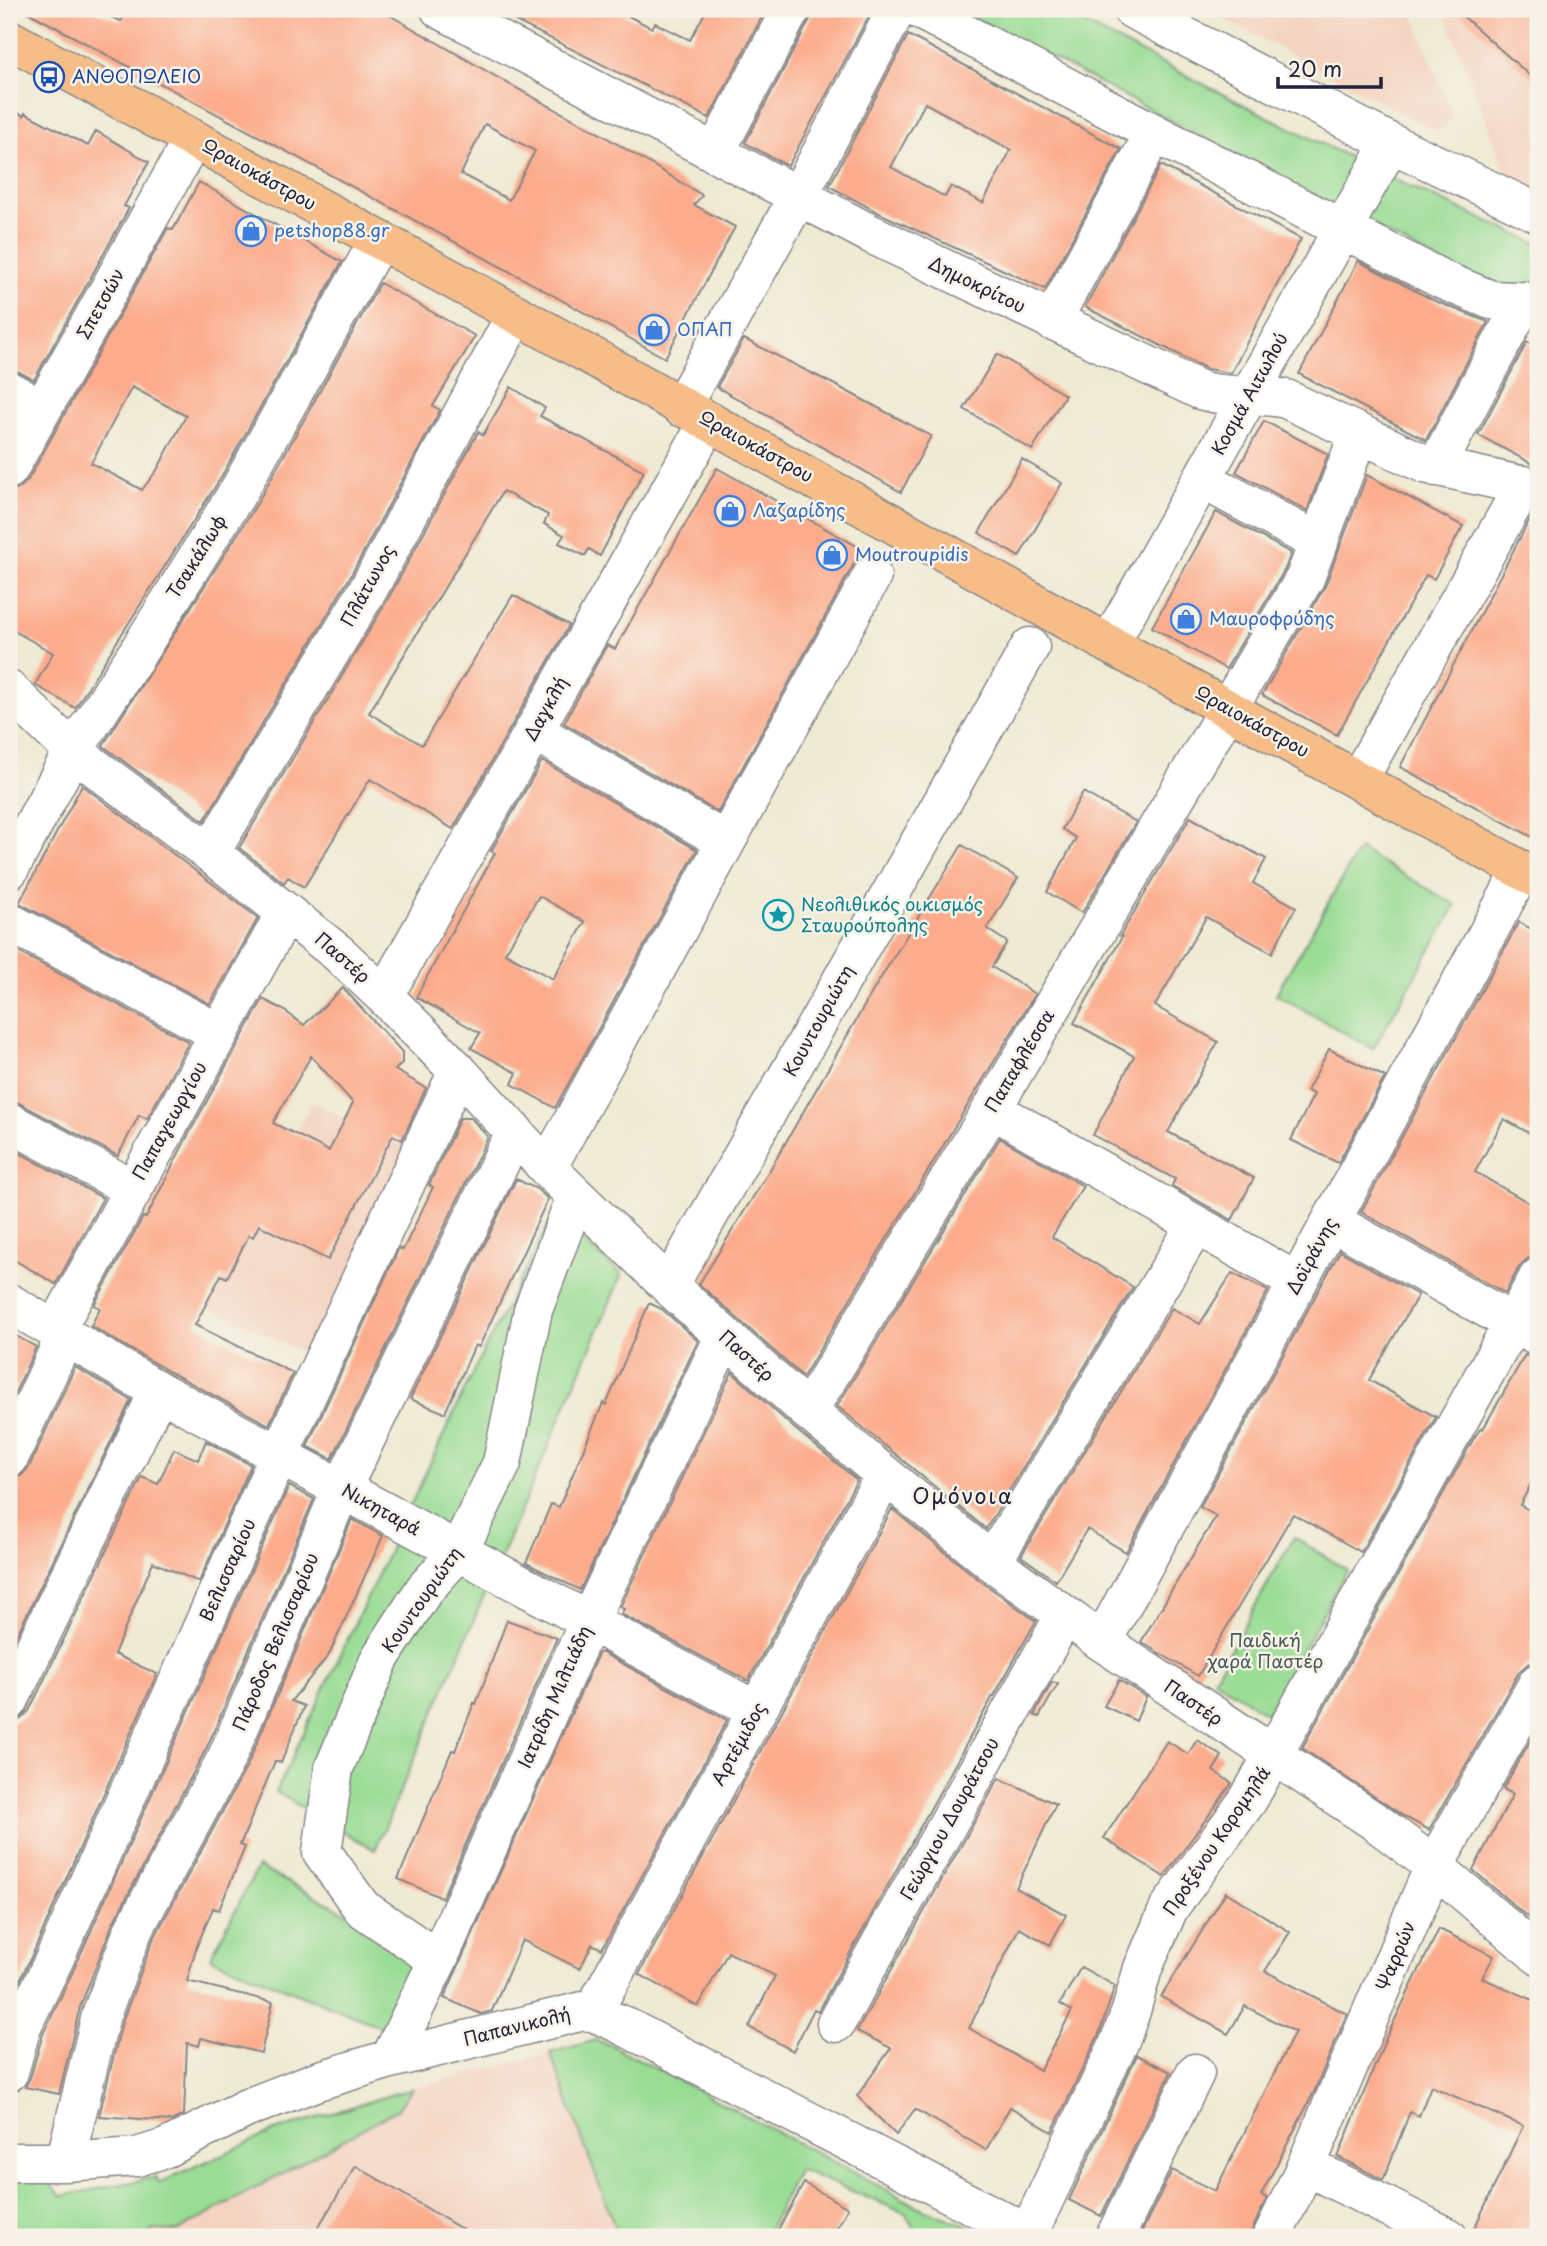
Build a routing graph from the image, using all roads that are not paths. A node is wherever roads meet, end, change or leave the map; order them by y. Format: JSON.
{"nodes":[{"id":1,"x":440,"y":9,"type":"edge"},
{"id":2,"x":791,"y":9,"type":"edge"},
{"id":3,"x":897,"y":9,"type":"edge"},
{"id":4,"x":918,"y":9,"type":"edge"},
{"id":5,"x":1132,"y":9,"type":"edge"},
{"id":6,"x":9,"y":39,"type":"edge"},
{"id":7,"x":1154,"y":133,"type":"junction"},
{"id":8,"x":193,"y":139,"type":"junction"},
{"id":9,"x":1391,"y":143,"type":"junction"},
{"id":10,"x":715,"y":153,"type":"junction"},
{"id":11,"x":798,"y":197,"type":"junction"},
{"id":12,"x":1538,"y":213,"type":"edge"},
{"id":13,"x":1342,"y":230,"type":"junction"},
{"id":14,"x":379,"y":240,"type":"junction"},
{"id":15,"x":1531,"y":302,"type":"edge"},
{"id":16,"x":516,"y":314,"type":"junction"},
{"id":17,"x":1052,"y":321,"type":"junction"},
{"id":18,"x":9,"y":391,"type":"edge"},
{"id":19,"x":1250,"y":394,"type":"junction"},
{"id":20,"x":42,"y":409,"type":"junction"},
{"id":21,"x":695,"y":414,"type":"junction"},
{"id":22,"x":1359,"y":433,"type":"junction"},
{"id":23,"x":1440,"y":468,"type":"junction"},
{"id":24,"x":9,"y":469,"type":"edge"},
{"id":25,"x":1202,"y":479,"type":"junction"},
{"id":26,"x":1531,"y":487,"type":"edge"},
{"id":27,"x":1319,"y":542,"type":"junction"},
{"id":28,"x":872,"y":576,"type":"dead end"},
{"id":29,"x":1109,"y":644,"type":"junction"},
{"id":30,"x":1030,"y":647,"type":"dead end"},
{"id":31,"x":9,"y":690,"type":"edge"},
{"id":32,"x":1229,"y":709,"type":"junction"},
{"id":33,"x":534,"y":731,"type":"junction"},
{"id":34,"x":73,"y":751,"type":"junction"},
{"id":35,"x":1358,"y":780,"type":"junction"},
{"id":36,"x":725,"y":841,"type":"junction"},
{"id":37,"x":211,"y":853,"type":"junction"},
{"id":38,"x":9,"y":870,"type":"edge"},
{"id":39,"x":1530,"y":875,"type":"edge"},
{"id":40,"x":286,"y":912,"type":"junction"},
{"id":41,"x":9,"y":922,"type":"edge"},
{"id":42,"x":384,"y":996,"type":"junction"},
{"id":43,"x":219,"y":1033,"type":"junction"},
{"id":44,"x":458,"y":1071,"type":"junction"},
{"id":45,"x":992,"y":1108,"type":"junction"},
{"id":46,"x":9,"y":1122,"type":"edge"},
{"id":47,"x":515,"y":1132,"type":"junction"},
{"id":48,"x":547,"y":1168,"type":"junction"},
{"id":49,"x":133,"y":1188,"type":"junction"},
{"id":50,"x":576,"y":1196,"type":"junction"},
{"id":51,"x":1331,"y":1221,"type":"junction"},
{"id":52,"x":1196,"y":1224,"type":"junction"},
{"id":53,"x":1538,"y":1278,"type":"edge"},
{"id":54,"x":1297,"y":1282,"type":"junction"},
{"id":55,"x":669,"y":1286,"type":"junction"},
{"id":56,"x":9,"y":1303,"type":"edge"},
{"id":57,"x":1526,"y":1330,"type":"edge"},
{"id":58,"x":60,"y":1333,"type":"junction"},
{"id":59,"x":724,"y":1337,"type":"junction"},
{"id":60,"x":159,"y":1391,"type":"junction"},
{"id":61,"x":808,"y":1411,"type":"junction"},
{"id":62,"x":279,"y":1455,"type":"junction"},
{"id":63,"x":9,"y":1458,"type":"edge"},
{"id":64,"x":885,"y":1475,"type":"junction"},
{"id":65,"x":342,"y":1488,"type":"junction"},
{"id":66,"x":458,"y":1552,"type":"junction"},
{"id":67,"x":992,"y":1562,"type":"junction"},
{"id":68,"x":1065,"y":1615,"type":"junction"},
{"id":69,"x":589,"y":1621,"type":"junction"},
{"id":70,"x":1102,"y":1642,"type":"junction"},
{"id":71,"x":1538,"y":1683,"type":"edge"},
{"id":72,"x":9,"y":1701,"type":"edge"},
{"id":73,"x":757,"y":1711,"type":"junction"},
{"id":74,"x":1273,"y":1756,"type":"junction"},
{"id":75,"x":1434,"y":1866,"type":"junction"},
{"id":76,"x":1538,"y":1955,"type":"edge"},
{"id":77,"x":438,"y":1960,"type":"junction"},
{"id":78,"x":593,"y":2012,"type":"junction"},
{"id":79,"x":836,"y":2023,"type":"dead end"},
{"id":80,"x":15,"y":2024,"type":"edge"},
{"id":81,"x":390,"y":2059,"type":"junction"},
{"id":82,"x":9,"y":2072,"type":"edge"},
{"id":83,"x":1195,"y":2073,"type":"dead end"},
{"id":84,"x":9,"y":2162,"type":"edge"},
{"id":85,"x":65,"y":2162,"type":"junction"},
{"id":86,"x":1306,"y":2166,"type":"junction"},
{"id":87,"x":1031,"y":2236,"type":"edge"},
{"id":88,"x":1115,"y":2237,"type":"edge"},
{"id":89,"x":1272,"y":2237,"type":"edge"},
{"id":90,"x":1448,"y":2237,"type":"edge"}],
"edges":[{"from":1,"to":10,"type":"street","name":"Δημοκρίτου"},
{"from":2,"to":10,"type":"street"},
{"from":3,"to":11,"type":"street","name":"Δαγκλή"},
{"from":4,"to":7,"type":"street"},
{"from":5,"to":9,"type":"street"},
{"from":6,"to":8,"type":"main road","name":"Ωραιοκάστρου"},
{"from":7,"to":13,"type":"street"},
{"from":7,"to":17,"type":"street"},
{"from":8,"to":14,"type":"main road","name":"Ωραιοκάστρου"},
{"from":8,"to":20,"type":"street","name":"Σπετσών"},
{"from":9,"to":12,"type":"street"},
{"from":9,"to":13,"type":"street","name":"Κοσμά Αιτωλού"},
{"from":10,"to":11,"type":"street","name":"Δημοκρίτου"},
{"from":11,"to":17,"type":"street","name":"Δημοκρίτου"},
{"from":11,"to":21,"type":"street","name":"Δαγκλή"},
{"from":13,"to":15,"type":"street"},
{"from":13,"to":19,"type":"street","name":"Κοσμά Αιτωλού"},
{"from":14,"to":16,"type":"main road","name":"Ωραιοκάστρου"},
{"from":14,"to":34,"type":"street","name":"Τσακάλωφ"},
{"from":15,"to":23,"type":"street"},
{"from":16,"to":21,"type":"main road","name":"Ωραιοκάστρου"},
{"from":16,"to":37,"type":"street","name":"Πλάτωνος"},
{"from":17,"to":19,"type":"street","name":"Δημοκρίτου"},
{"from":18,"to":20,"type":"street"},
{"from":19,"to":22,"type":"street","name":"Δημοκρίτου"},
{"from":19,"to":25,"type":"street","name":"Κοσμά Αιτωλού"},
{"from":20,"to":24,"type":"street","name":"Σπετσών"},
{"from":21,"to":29,"type":"main road","name":"Ωραιοκάστρου"},
{"from":21,"to":33,"type":"street","name":"Δαγκλή"},
{"from":22,"to":23,"type":"street","name":"Δημοκρίτου"},
{"from":22,"to":27,"type":"street","name":"Παπαφλέσσα"},
{"from":23,"to":26,"type":"street","name":"Δημοκρίτου"},
{"from":25,"to":27,"type":"street"},
{"from":25,"to":29,"type":"street","name":"Κοσμά Αιτωλού"},
{"from":26,"to":35,"type":"street"},
{"from":27,"to":32,"type":"street","name":"Παπαφλέσσα"},
{"from":28,"to":36,"type":"street"},
{"from":29,"to":32,"type":"main road","name":"Ωραιοκάστρου"},
{"from":30,"to":55,"type":"street","name":"Κουντουριώτη"},
{"from":31,"to":34,"type":"street","name":"Παστέρ"},
{"from":32,"to":35,"type":"main road","name":"Ωραιοκάστρου"},
{"from":32,"to":45,"type":"street","name":"Παπαφλέσσα"},
{"from":33,"to":36,"type":"street"},
{"from":33,"to":42,"type":"street","name":"Δαγκλή"},
{"from":34,"to":37,"type":"street","name":"Παστέρ"},
{"from":34,"to":38,"type":"street","name":"Τσακάλωφ"},
{"from":35,"to":39,"type":"main road","name":"Ωραιοκάστρου"},
{"from":36,"to":48,"type":"street"},
{"from":37,"to":40,"type":"street","name":"Παστέρ"},
{"from":39,"to":51,"type":"street","name":"Δοϊράνης"},
{"from":40,"to":42,"type":"street","name":"Παστέρ"},
{"from":40,"to":43,"type":"street","name":"Παπαγεωργίου"},
{"from":41,"to":43,"type":"street"},
{"from":42,"to":44,"type":"street","name":"Παστέρ"},
{"from":43,"to":49,"type":"street","name":"Παπαγεωργίου"},
{"from":44,"to":47,"type":"street","name":"Παστέρ"},
{"from":44,"to":62,"type":"street","name":"Βελισσαρίου"},
{"from":45,"to":52,"type":"street"},
{"from":45,"to":61,"type":"street","name":"Παπαφλέσσα"},
{"from":46,"to":49,"type":"street"},
{"from":47,"to":48,"type":"street","name":"Παστέρ"},
{"from":47,"to":65,"type":"street","name":"Πάροδος Βελισσαρίου"},
{"from":48,"to":50,"type":"street","name":"Παστέρ"},
{"from":49,"to":58,"type":"street","name":"Παπαγεωργίου"},
{"from":50,"to":55,"type":"street","name":"Παστέρ"},
{"from":50,"to":66,"type":"street","name":"Κουντουριώτη"},
{"from":51,"to":54,"type":"street","name":"Δοϊράνης"},
{"from":51,"to":57,"type":"street"},
{"from":52,"to":54,"type":"street"},
{"from":52,"to":67,"type":"street"},
{"from":53,"to":57,"type":"street","name":"Προξένου Κορομηλά"},
{"from":54,"to":70,"type":"street","name":"Δοϊράνης"},
{"from":55,"to":59,"type":"street","name":"Παστέρ"},
{"from":56,"to":58,"type":"street","name":"Νικηταρά"},
{"from":57,"to":74,"type":"street","name":"Προξένου Κορομηλά"},
{"from":58,"to":60,"type":"street","name":"Νικηταρά"},
{"from":58,"to":63,"type":"street","name":"Παπαγεωργίου"},
{"from":59,"to":61,"type":"street","name":"Παστέρ"},
{"from":59,"to":69,"type":"street","name":"Ιατρίδη Μιλτιάδη"},
{"from":60,"to":62,"type":"street","name":"Νικηταρά"},
{"from":60,"to":72,"type":"street"},
{"from":61,"to":64,"type":"street","name":"Παστέρ"},
{"from":62,"to":65,"type":"street","name":"Νικηταρά"},
{"from":62,"to":80,"type":"street","name":"Βελισσαρίου"},
{"from":64,"to":67,"type":"street","name":"Παστέρ"},
{"from":64,"to":73,"type":"street","name":"Αρτέμιδος"},
{"from":65,"to":66,"type":"street","name":"Νικηταρά"},
{"from":65,"to":85,"type":"street","name":"Πάροδος Βελισσαρίου"},
{"from":66,"to":69,"type":"street","name":"Νικηταρά"},
{"from":66,"to":77,"type":"street","name":"Κουντουριώτη"},
{"from":67,"to":68,"type":"street","name":"Παστέρ"},
{"from":68,"to":70,"type":"street","name":"Παστέρ"},
{"from":68,"to":79,"type":"street","name":"Γεώργιου Δουράτσου"},
{"from":69,"to":73,"type":"street","name":"Νικηταρά"},
{"from":69,"to":77,"type":"street","name":"Ιατρίδη Μιλτιάδη"},
{"from":70,"to":74,"type":"street","name":"Παστέρ"},
{"from":71,"to":75,"type":"street","name":"Ψαρρών"},
{"from":73,"to":78,"type":"street","name":"Αρτέμιδος"},
{"from":74,"to":75,"type":"street","name":"Παστέρ"},
{"from":74,"to":87,"type":"street","name":"Προξένου Κορομηλά"},
{"from":75,"to":76,"type":"street","name":"Παστέρ"},
{"from":75,"to":86,"type":"street","name":"Ψαρρών"},
{"from":77,"to":81,"type":"street","name":"Ιατρίδη Μιλτιάδη"},
{"from":78,"to":81,"type":"street","name":"Παπανικολή"},
{"from":78,"to":87,"type":"street","name":"Παπανικολή"},
{"from":80,"to":82,"type":"street","name":"Βελισσαρίου"},
{"from":81,"to":85,"type":"street","name":"Παπανικολή"},
{"from":83,"to":88,"type":"street"},
{"from":84,"to":85,"type":"street","name":"Παπανικολή"},
{"from":86,"to":89,"type":"street","name":"Ψαρρών"},
{"from":86,"to":90,"type":"street"}]}
